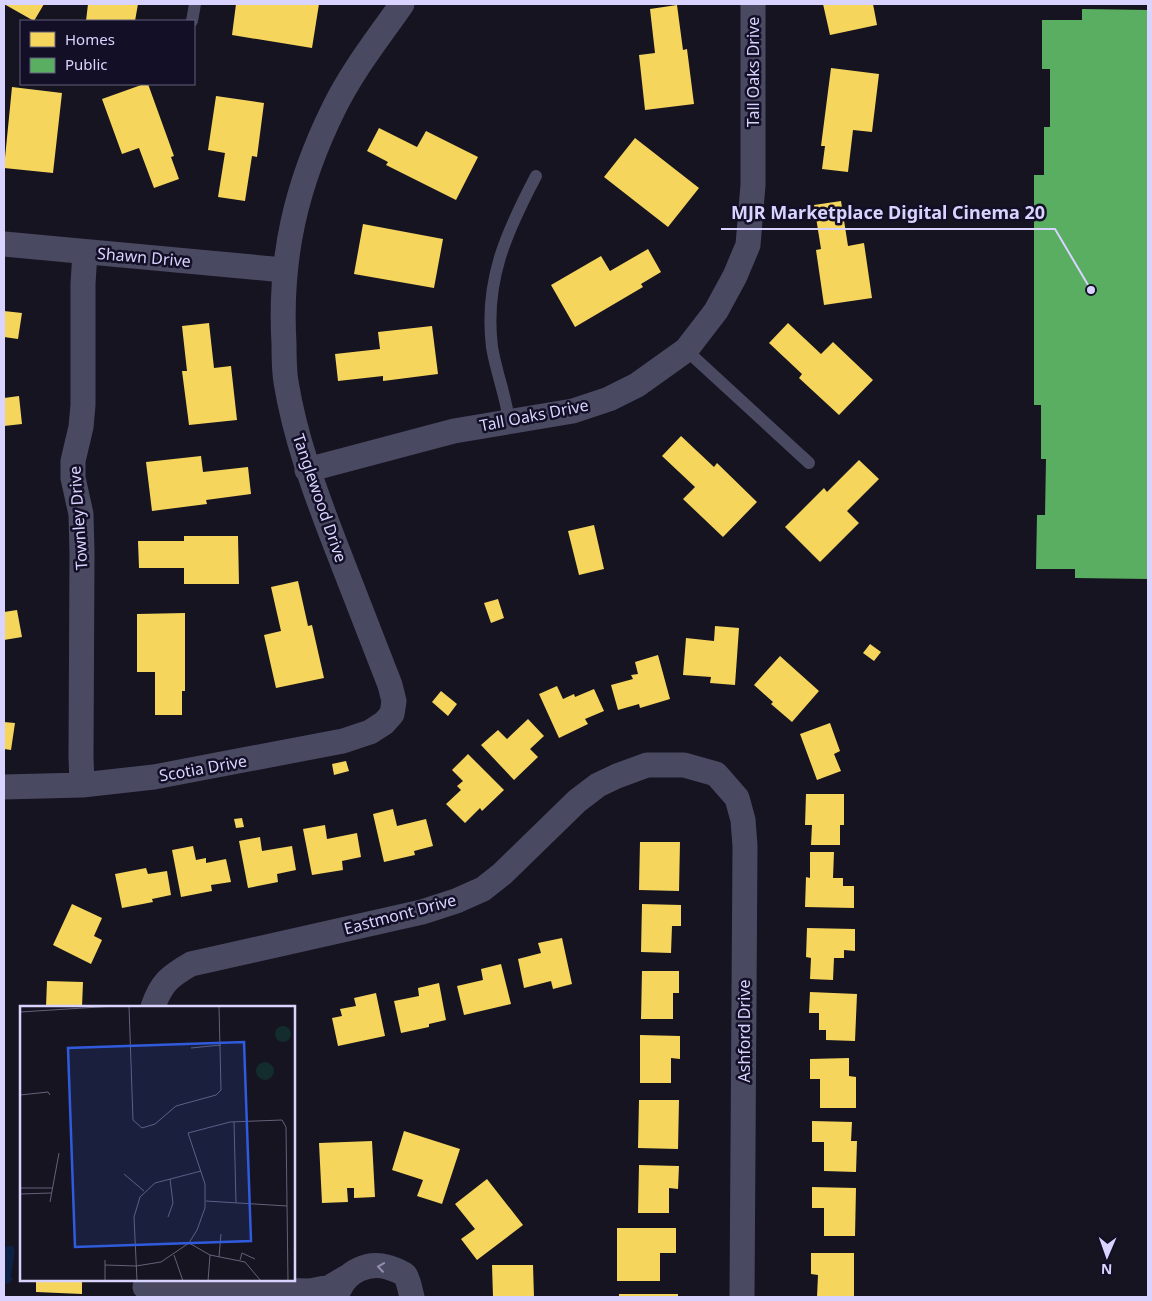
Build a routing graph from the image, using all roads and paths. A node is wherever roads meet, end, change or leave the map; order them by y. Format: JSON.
{"nodes":[{"id":1,"x":195,"y":4,"type":"edge"},
{"id":2,"x":402,"y":4,"type":"edge"},
{"id":3,"x":753,"y":4,"type":"edge"},
{"id":4,"x":192,"y":20,"type":"edge"},
{"id":5,"x":536,"y":176,"type":"dead end"},
{"id":6,"x":4,"y":244,"type":"edge"},
{"id":7,"x":85,"y":252,"type":"junction"},
{"id":8,"x":284,"y":270,"type":"junction"},
{"id":9,"x":686,"y":350,"type":"junction"},
{"id":10,"x":509,"y":421,"type":"junction"},
{"id":11,"x":809,"y":464,"type":"dead end"},
{"id":12,"x":307,"y":470,"type":"junction"},
{"id":13,"x":392,"y":714,"type":"joint"},
{"id":14,"x":716,"y":774,"type":"joint"},
{"id":15,"x":82,"y":785,"type":"junction"},
{"id":16,"x":4,"y":787,"type":"edge"},
{"id":17,"x":153,"y":1006,"type":"edge"},
{"id":18,"x":342,"y":1287,"type":"edge"},
{"id":19,"x":145,"y":1288,"type":"edge"},
{"id":20,"x":316,"y":1294,"type":"edge"},
{"id":21,"x":412,"y":1297,"type":"edge"},
{"id":22,"x":742,"y":1297,"type":"edge"}],
"edges":[{"from":1,"to":4,"type":"lane"},
{"from":2,"to":8,"type":"street","name":"Tanglewood Drive"},
{"from":3,"to":9,"type":"street","name":"Tall Oaks Drive"},
{"from":5,"to":10,"type":"lane"},
{"from":6,"to":7,"type":"street","name":"Shawn Drive"},
{"from":7,"to":8,"type":"street","name":"Shawn Drive"},
{"from":7,"to":15,"type":"street","name":"Townley Drive"},
{"from":8,"to":12,"type":"street","name":"Tanglewood Drive"},
{"from":9,"to":10,"type":"street","name":"Tall Oaks Drive"},
{"from":9,"to":11,"type":"lane"},
{"from":10,"to":12,"type":"street","name":"Tall Oaks Drive"},
{"from":12,"to":13,"type":"street","name":"Tanglewood Drive"},
{"from":13,"to":15,"type":"street","name":"Scotia Drive"},
{"from":14,"to":17,"type":"street","name":"Eastmont Drive"},
{"from":14,"to":22,"type":"street","name":"Ashford Drive"},
{"from":15,"to":16,"type":"street","name":"Scotia Drive"},
{"from":18,"to":20,"type":"street"},
{"from":21,"to":18,"type":"street","one_way":true},
{"from":19,"to":20,"type":"street"}]}
